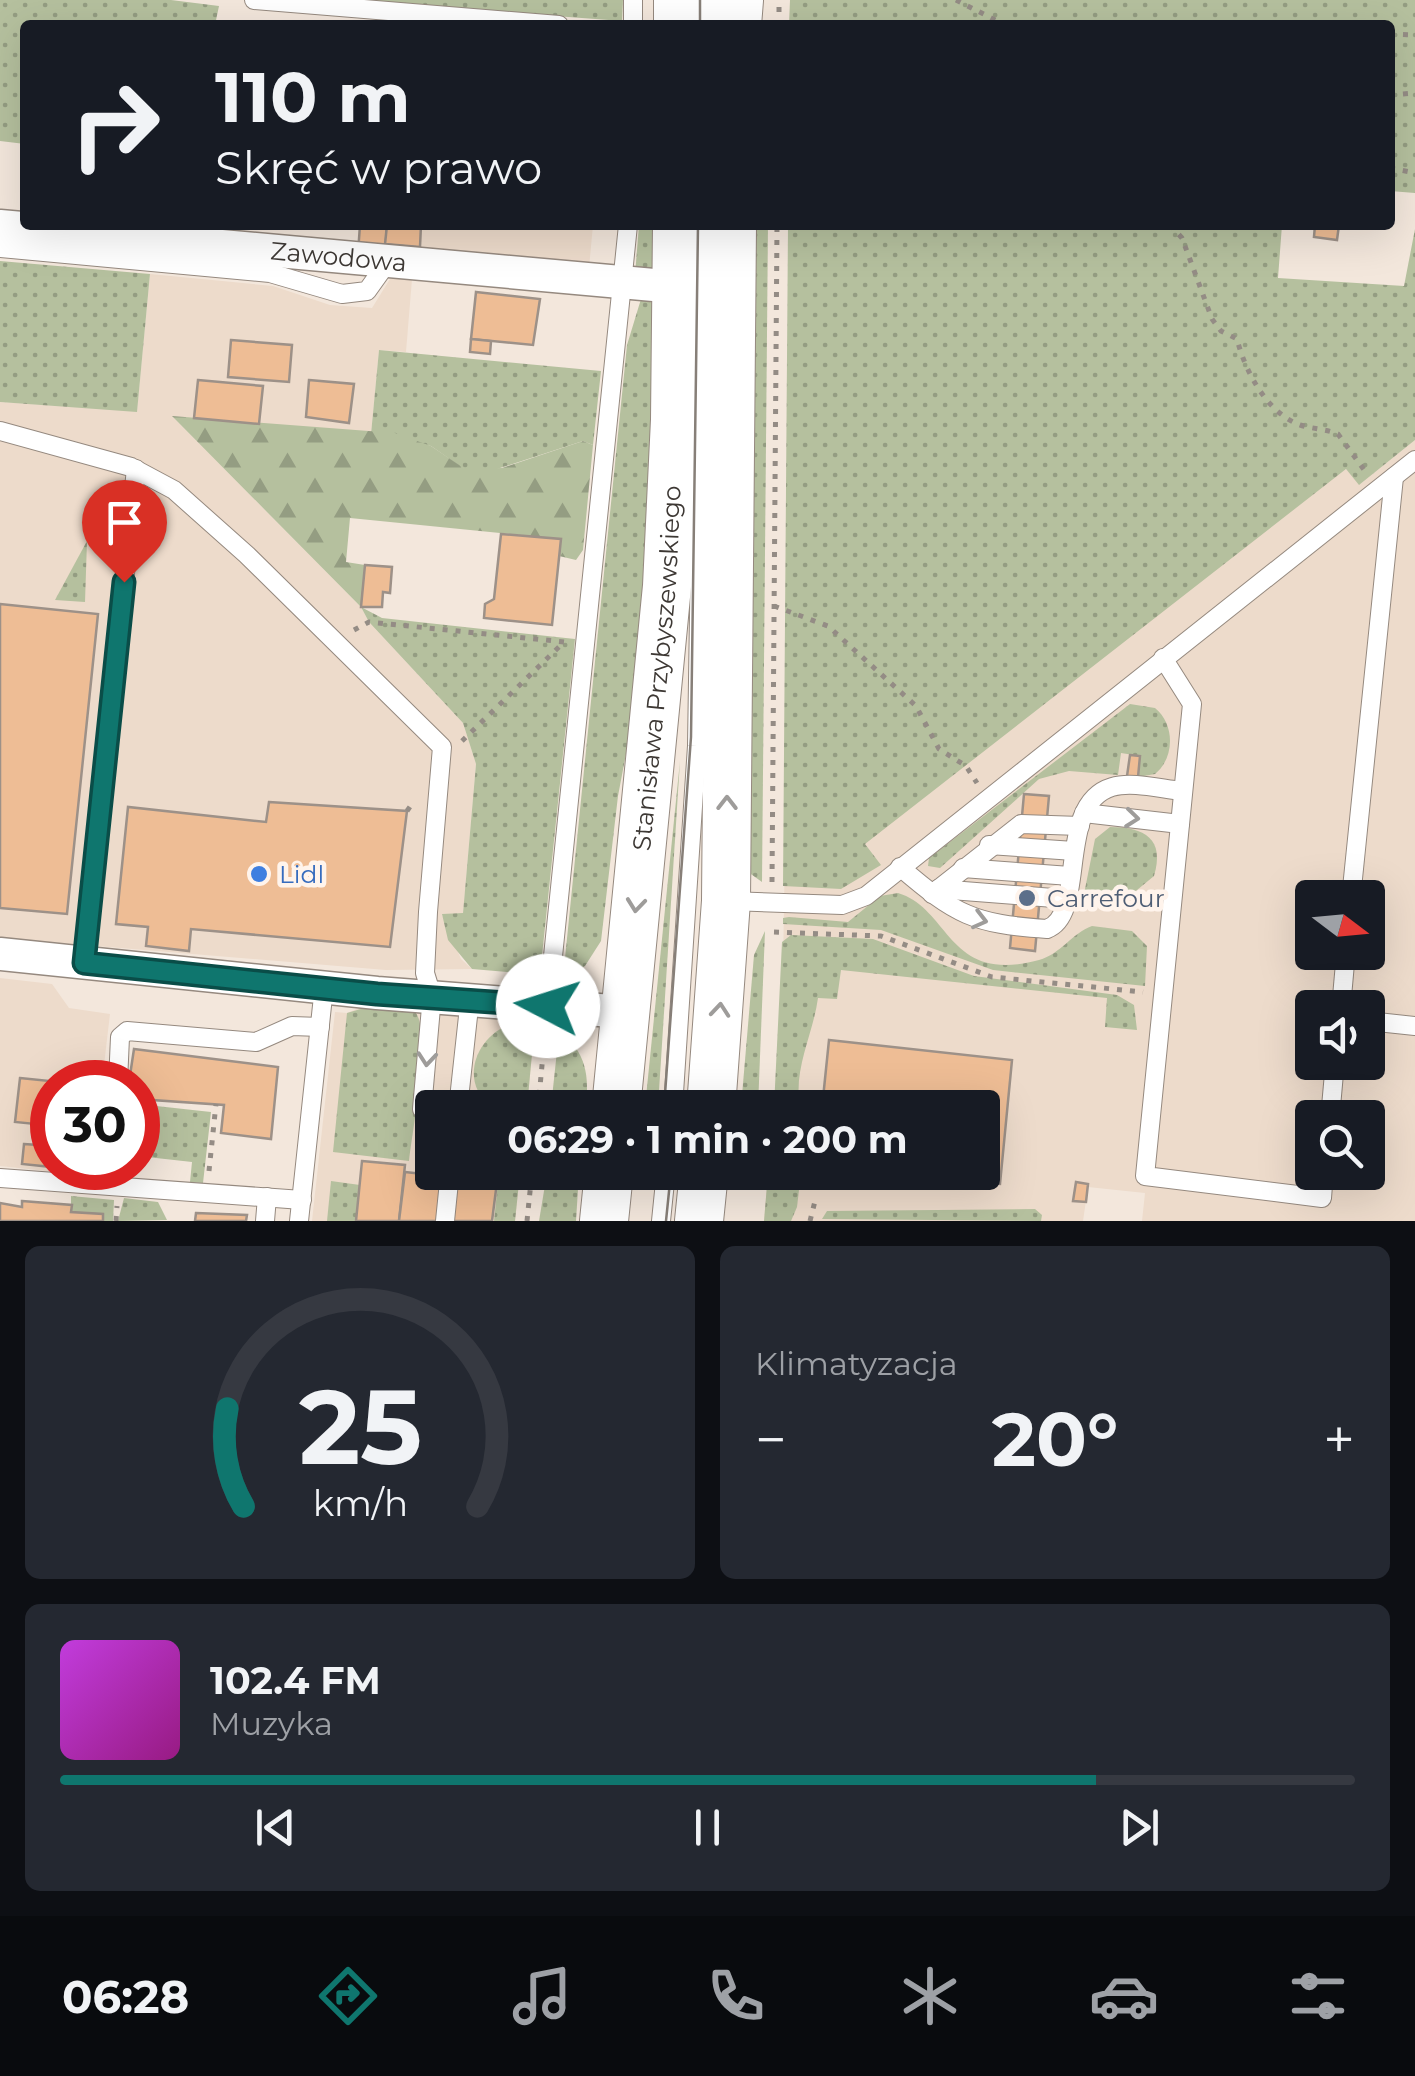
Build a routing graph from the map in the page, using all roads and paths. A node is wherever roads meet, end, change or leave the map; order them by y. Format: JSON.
{"nodes":[{"id":1,"x":254,"y":0,"type":"edge"},
{"id":2,"x":956,"y":0,"type":"edge"},
{"id":3,"x":497,"y":20,"type":"edge"},
{"id":4,"x":993,"y":20,"type":"edge"},
{"id":5,"x":41,"y":230,"type":"edge"},
{"id":6,"x":628,"y":230,"type":"edge"},
{"id":7,"x":677,"y":230,"type":"edge"},
{"id":8,"x":705,"y":230,"type":"edge"},
{"id":9,"x":732,"y":230,"type":"edge"},
{"id":10,"x":777,"y":230,"type":"edge"},
{"id":11,"x":1175,"y":230,"type":"edge"},
{"id":12,"x":1183,"y":230,"type":"edge"},
{"id":13,"x":1182,"y":238,"type":"junction"},
{"id":14,"x":0,"y":248,"type":"edge"},
{"id":15,"x":387,"y":264,"type":"junction"},
{"id":16,"x":624,"y":283,"type":"junction"},
{"id":17,"x":676,"y":287,"type":"junction"},
{"id":18,"x":0,"y":431,"type":"edge"},
{"id":19,"x":136,"y":469,"type":"junction"},
{"id":20,"x":1401,"y":475,"type":"edge"},
{"id":21,"x":774,"y":606,"type":"junction"},
{"id":22,"x":334,"y":640,"type":"junction"},
{"id":23,"x":564,"y":642,"type":"junction"},
{"id":24,"x":586,"y":645,"type":"junction"},
{"id":25,"x":1162,"y":658,"type":"junction"},
{"id":26,"x":444,"y":760,"type":"junction"},
{"id":27,"x":1182,"y":791,"type":"junction"},
{"id":28,"x":415,"y":798,"type":"dead end"},
{"id":29,"x":987,"y":798,"type":"junction"},
{"id":30,"x":407,"y":811,"type":"dead end"},
{"id":31,"x":1082,"y":819,"type":"junction"},
{"id":32,"x":1180,"y":824,"type":"junction"},
{"id":33,"x":990,"y":846,"type":"junction"},
{"id":34,"x":1074,"y":852,"type":"junction"},
{"id":35,"x":900,"y":866,"type":"junction"},
{"id":36,"x":964,"y":868,"type":"junction"},
{"id":37,"x":1070,"y":876,"type":"junction"},
{"id":38,"x":1353,"y":880,"type":"edge"},
{"id":39,"x":935,"y":892,"type":"junction"},
{"id":40,"x":1066,"y":898,"type":"junction"},
{"id":41,"x":726,"y":901,"type":"junction"},
{"id":42,"x":773,"y":902,"type":"junction"},
{"id":43,"x":774,"y":932,"type":"dead end"},
{"id":44,"x":0,"y":954,"type":"edge"},
{"id":45,"x":84,"y":963,"type":"junction"},
{"id":46,"x":324,"y":988,"type":"junction"},
{"id":47,"x":1163,"y":994,"type":"junction"},
{"id":48,"x":432,"y":996,"type":"junction"},
{"id":49,"x":470,"y":998,"type":"junction"},
{"id":50,"x":548,"y":1006,"type":"junction"},
{"id":51,"x":626,"y":1012,"type":"junction"},
{"id":52,"x":1385,"y":1023,"type":"edge"},
{"id":53,"x":1415,"y":1026,"type":"edge"},
{"id":54,"x":320,"y":1027,"type":"junction"},
{"id":55,"x":119,"y":1060,"type":"edge"},
{"id":56,"x":424,"y":1090,"type":"edge"},
{"id":57,"x":460,"y":1090,"type":"edge"},
{"id":58,"x":540,"y":1090,"type":"edge"},
{"id":59,"x":618,"y":1090,"type":"edge"},
{"id":60,"x":674,"y":1090,"type":"edge"},
{"id":61,"x":711,"y":1090,"type":"edge"},
{"id":62,"x":216,"y":1104,"type":"dead end"},
{"id":63,"x":0,"y":1178,"type":"edge"},
{"id":64,"x":30,"y":1181,"type":"edge"},
{"id":65,"x":160,"y":1183,"type":"edge"},
{"id":66,"x":448,"y":1190,"type":"edge"},
{"id":67,"x":530,"y":1190,"type":"edge"},
{"id":68,"x":607,"y":1190,"type":"edge"},
{"id":69,"x":665,"y":1190,"type":"edge"},
{"id":70,"x":702,"y":1190,"type":"edge"},
{"id":71,"x":1323,"y":1190,"type":"edge"},
{"id":72,"x":207,"y":1191,"type":"junction"},
{"id":73,"x":268,"y":1198,"type":"junction"},
{"id":74,"x":302,"y":1200,"type":"junction"},
{"id":75,"x":815,"y":1201,"type":"dead end"},
{"id":76,"x":265,"y":1221,"type":"edge"},
{"id":77,"x":300,"y":1221,"type":"edge"},
{"id":78,"x":445,"y":1221,"type":"edge"},
{"id":79,"x":527,"y":1221,"type":"edge"},
{"id":80,"x":604,"y":1221,"type":"edge"},
{"id":81,"x":662,"y":1221,"type":"edge"},
{"id":82,"x":699,"y":1221,"type":"edge"},
{"id":83,"x":810,"y":1221,"type":"edge"}],
"edges":[{"from":1,"to":3,"type":"lane"},
{"from":2,"to":4,"type":"path"},
{"from":5,"to":15,"type":"street","name":"Zawodowa"},
{"from":6,"to":16,"type":"lane"},
{"from":7,"to":17,"type":"main road","name":"Stanisława Przybyszewskiego"},
{"from":8,"to":60,"type":"lane"},
{"from":41,"to":9,"type":"main road","one_way":true},
{"from":10,"to":21,"type":"path"},
{"from":11,"to":13,"type":"path"},
{"from":12,"to":13,"type":"path"},
{"from":13,"to":20,"type":"path"},
{"from":14,"to":15,"type":"lane"},
{"from":15,"to":16,"type":"street","name":"Zawodowa"},
{"from":16,"to":17,"type":"street","name":"Zawodowa"},
{"from":16,"to":24,"type":"lane"},
{"from":17,"to":51,"type":"main road","name":"Stanisława Przybyszewskiego","one_way":true},
{"from":18,"to":19,"type":"lane"},
{"from":19,"to":22,"type":"lane"},
{"from":19,"to":45,"type":"lane"},
{"from":20,"to":25,"type":"lane"},
{"from":20,"to":38,"type":"lane"},
{"from":21,"to":29,"type":"path"},
{"from":21,"to":42,"type":"path"},
{"from":22,"to":23,"type":"path"},
{"from":22,"to":26,"type":"lane"},
{"from":23,"to":24,"type":"path"},
{"from":23,"to":26,"type":"path"},
{"from":24,"to":50,"type":"lane"},
{"from":25,"to":27,"type":"lane"},
{"from":25,"to":29,"type":"lane"},
{"from":26,"to":48,"type":"lane"},
{"from":27,"to":31,"type":"lane"},
{"from":27,"to":32,"type":"lane"},
{"from":28,"to":30,"type":"path"},
{"from":29,"to":35,"type":"lane"},
{"from":31,"to":32,"type":"lane","one_way":true},
{"from":31,"to":33,"type":"lane"},
{"from":31,"to":34,"type":"lane"},
{"from":32,"to":47,"type":"lane"},
{"from":33,"to":34,"type":"lane"},
{"from":33,"to":36,"type":"lane"},
{"from":34,"to":37,"type":"lane"},
{"from":35,"to":39,"type":"lane"},
{"from":35,"to":42,"type":"lane"},
{"from":36,"to":37,"type":"lane"},
{"from":36,"to":39,"type":"lane"},
{"from":37,"to":40,"type":"lane"},
{"from":39,"to":40,"type":"lane"},
{"from":39,"to":40,"type":"lane","one_way":true},
{"from":41,"to":42,"type":"lane"},
{"from":61,"to":41,"type":"main road","one_way":true},
{"from":43,"to":47,"type":"path"},
{"from":44,"to":45,"type":"street"},
{"from":45,"to":46,"type":"street"},
{"from":46,"to":48,"type":"street"},
{"from":46,"to":54,"type":"lane"},
{"from":47,"to":71,"type":"lane"},
{"from":48,"to":49,"type":"street"},
{"from":48,"to":56,"type":"lane","one_way":true},
{"from":49,"to":50,"type":"street"},
{"from":49,"to":57,"type":"lane"},
{"from":50,"to":51,"type":"street"},
{"from":50,"to":58,"type":"path"},
{"from":51,"to":59,"type":"main road","name":"Stanisława Przybyszewskiego"},
{"from":52,"to":53,"type":"lane"},
{"from":54,"to":55,"type":"lane"},
{"from":54,"to":74,"type":"lane"},
{"from":62,"to":72,"type":"path"},
{"from":63,"to":64,"type":"lane"},
{"from":65,"to":72,"type":"lane"},
{"from":66,"to":78,"type":"lane"},
{"from":67,"to":79,"type":"path"},
{"from":68,"to":80,"type":"main road"},
{"from":69,"to":81,"type":"lane"},
{"from":70,"to":82,"type":"main road"},
{"from":72,"to":73,"type":"lane"},
{"from":73,"to":74,"type":"lane"},
{"from":73,"to":76,"type":"lane"},
{"from":74,"to":77,"type":"lane"},
{"from":75,"to":83,"type":"path"}]}
